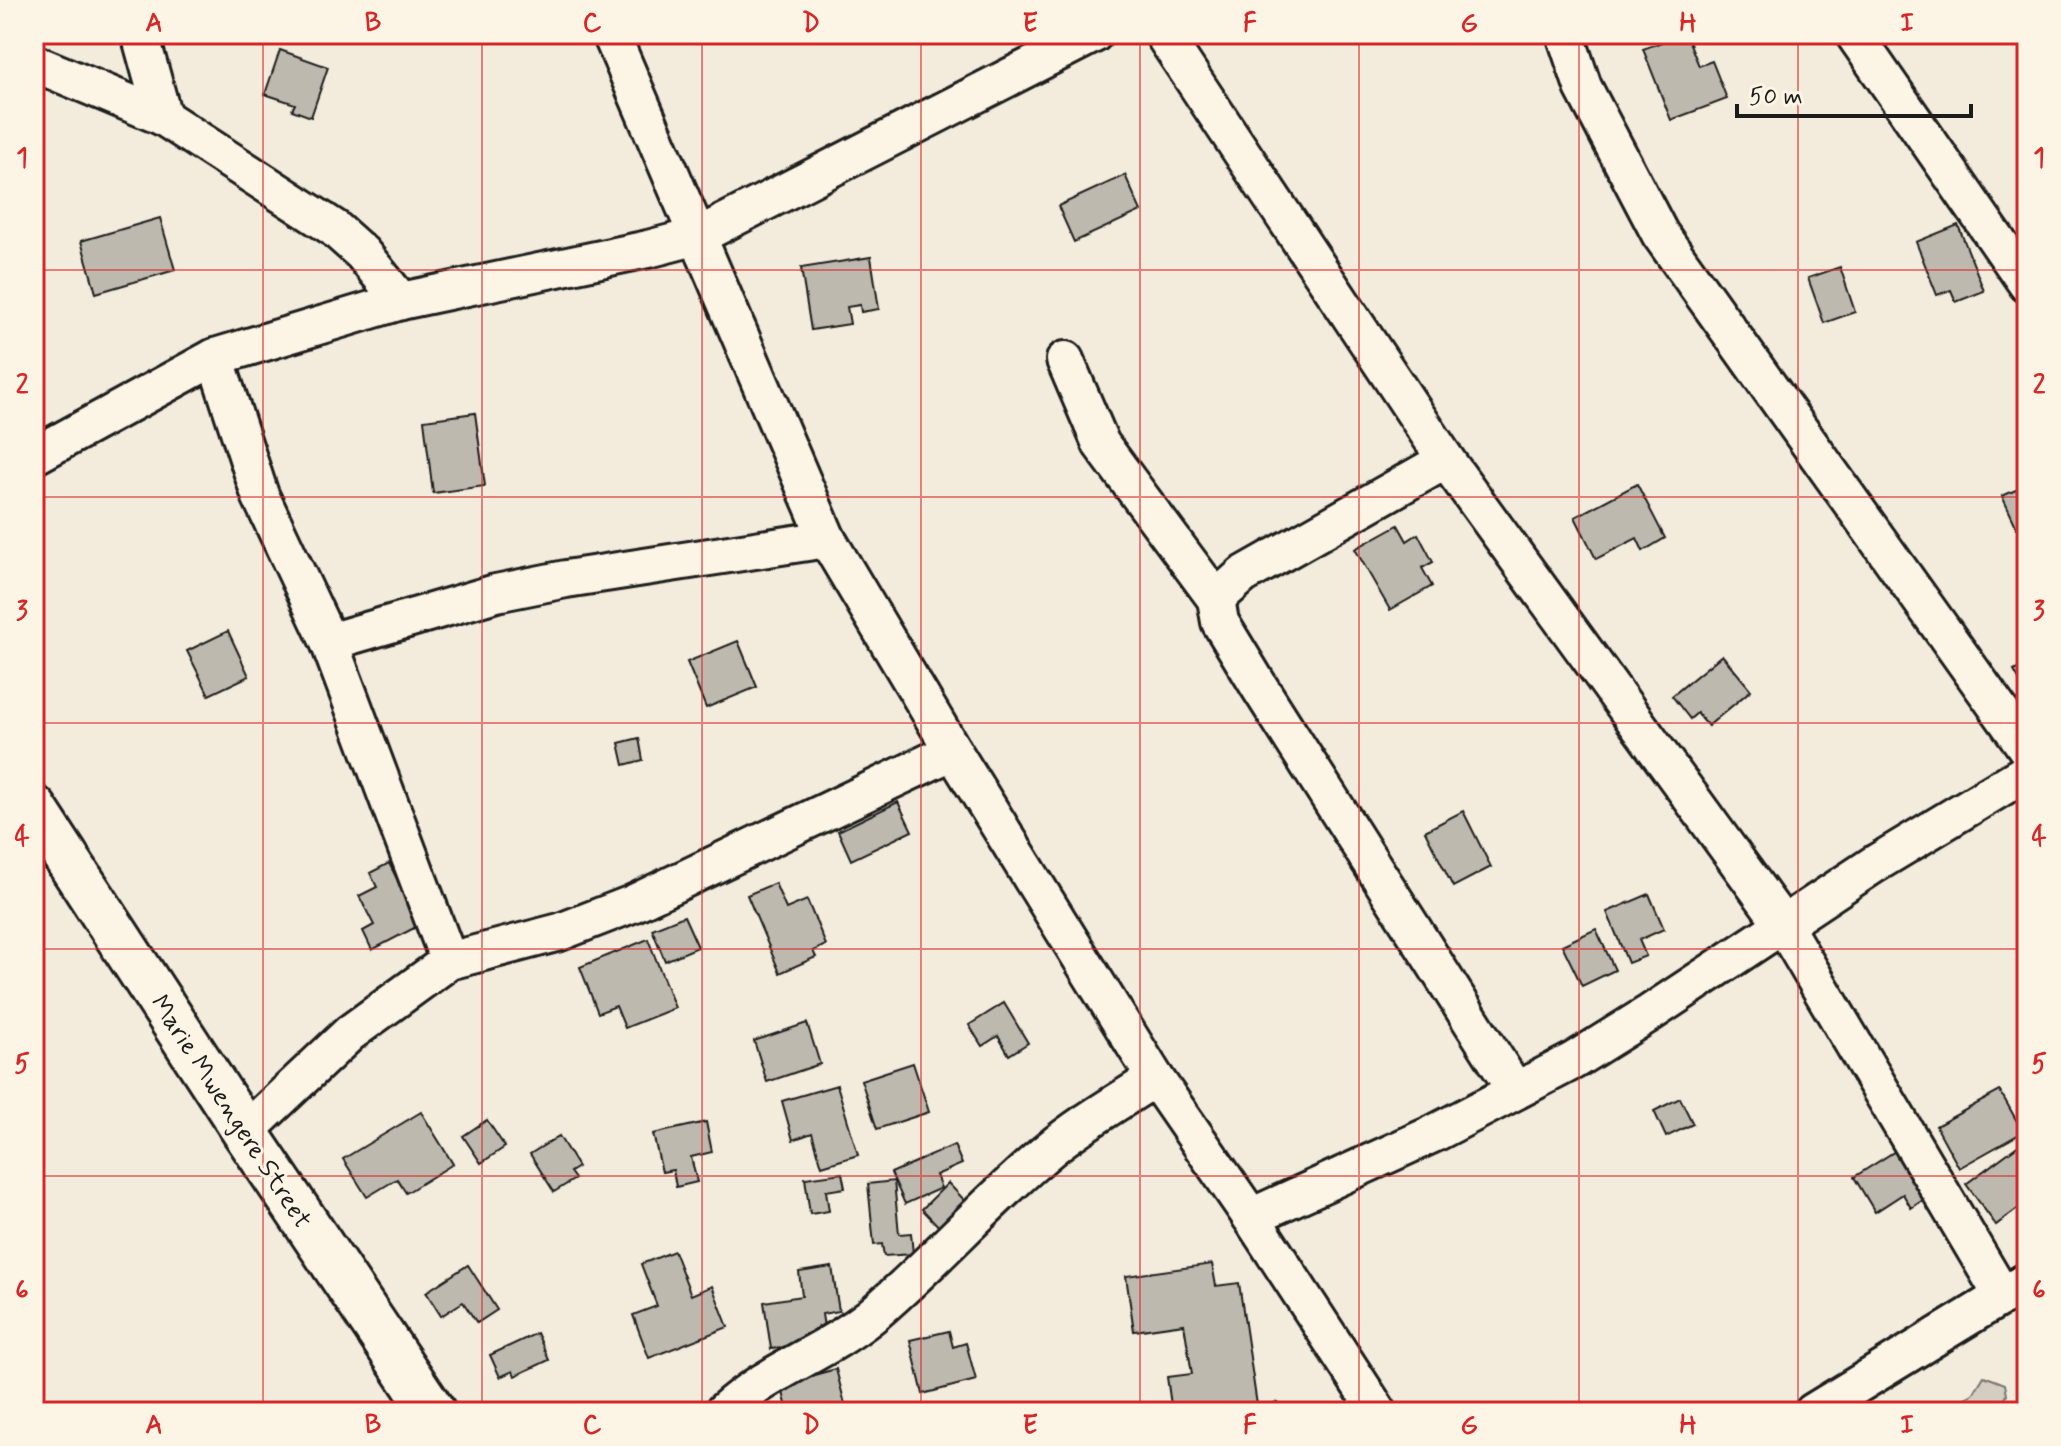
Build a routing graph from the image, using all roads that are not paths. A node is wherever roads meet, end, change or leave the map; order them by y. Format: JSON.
{"nodes":[{"id":1,"x":140,"y":34,"type":"edge"},
{"id":2,"x":611,"y":34,"type":"edge"},
{"id":3,"x":1094,"y":34,"type":"edge"},
{"id":4,"x":1163,"y":34,"type":"edge"},
{"id":5,"x":1565,"y":34,"type":"edge"},
{"id":6,"x":1854,"y":34,"type":"edge"},
{"id":7,"x":34,"y":63,"type":"edge"},
{"id":8,"x":163,"y":117,"type":"junction"},
{"id":9,"x":698,"y":236,"type":"junction"},
{"id":10,"x":2027,"y":284,"type":"edge"},
{"id":11,"x":401,"y":301,"type":"junction"},
{"id":12,"x":215,"y":357,"type":"junction"},
{"id":13,"x":1065,"y":360,"type":"dead end"},
{"id":14,"x":34,"y":456,"type":"edge"},
{"id":15,"x":1446,"y":460,"type":"junction"},
{"id":16,"x":827,"y":539,"type":"junction"},
{"id":17,"x":1216,"y":599,"type":"junction"},
{"id":18,"x":329,"y":642,"type":"junction"},
{"id":19,"x":2027,"y":749,"type":"edge"},
{"id":20,"x":953,"y":751,"type":"junction"},
{"id":21,"x":2027,"y":772,"type":"edge"},
{"id":22,"x":34,"y":808,"type":"edge"},
{"id":23,"x":1782,"y":923,"type":"junction"},
{"id":24,"x":449,"y":961,"type":"junction"},
{"id":25,"x":1155,"y":1078,"type":"junction"},
{"id":26,"x":1515,"y":1090,"type":"junction"},
{"id":27,"x":245,"y":1132,"type":"junction"},
{"id":28,"x":1251,"y":1217,"type":"junction"},
{"id":29,"x":2015,"y":1289,"type":"edge"},
{"id":30,"x":433,"y":1412,"type":"edge"},
{"id":31,"x":723,"y":1412,"type":"edge"},
{"id":32,"x":1378,"y":1412,"type":"edge"},
{"id":33,"x":1813,"y":1412,"type":"edge"}],
"edges":[{"from":1,"to":8,"type":"street"},
{"from":2,"to":9,"type":"street"},
{"from":3,"to":9,"type":"street"},
{"from":4,"to":15,"type":"street"},
{"from":5,"to":19,"type":"street"},
{"from":6,"to":10,"type":"street"},
{"from":7,"to":8,"type":"street"},
{"from":8,"to":11,"type":"street"},
{"from":9,"to":11,"type":"street"},
{"from":9,"to":16,"type":"street"},
{"from":11,"to":12,"type":"street"},
{"from":12,"to":14,"type":"street"},
{"from":12,"to":18,"type":"street"},
{"from":13,"to":17,"type":"street"},
{"from":15,"to":17,"type":"street"},
{"from":15,"to":23,"type":"street"},
{"from":16,"to":18,"type":"street"},
{"from":16,"to":20,"type":"street"},
{"from":17,"to":26,"type":"street"},
{"from":18,"to":24,"type":"street"},
{"from":20,"to":24,"type":"street"},
{"from":20,"to":25,"type":"street"},
{"from":21,"to":23,"type":"street"},
{"from":22,"to":27,"type":"main road","name":"Marie Mwengere Street"},
{"from":23,"to":26,"type":"street"},
{"from":23,"to":29,"type":"street"},
{"from":24,"to":27,"type":"street"},
{"from":25,"to":28,"type":"street"},
{"from":25,"to":31,"type":"street"},
{"from":26,"to":28,"type":"street"},
{"from":27,"to":30,"type":"main road","name":"Marie Mwengere Street"},
{"from":28,"to":32,"type":"street"},
{"from":29,"to":33,"type":"street"}]}
